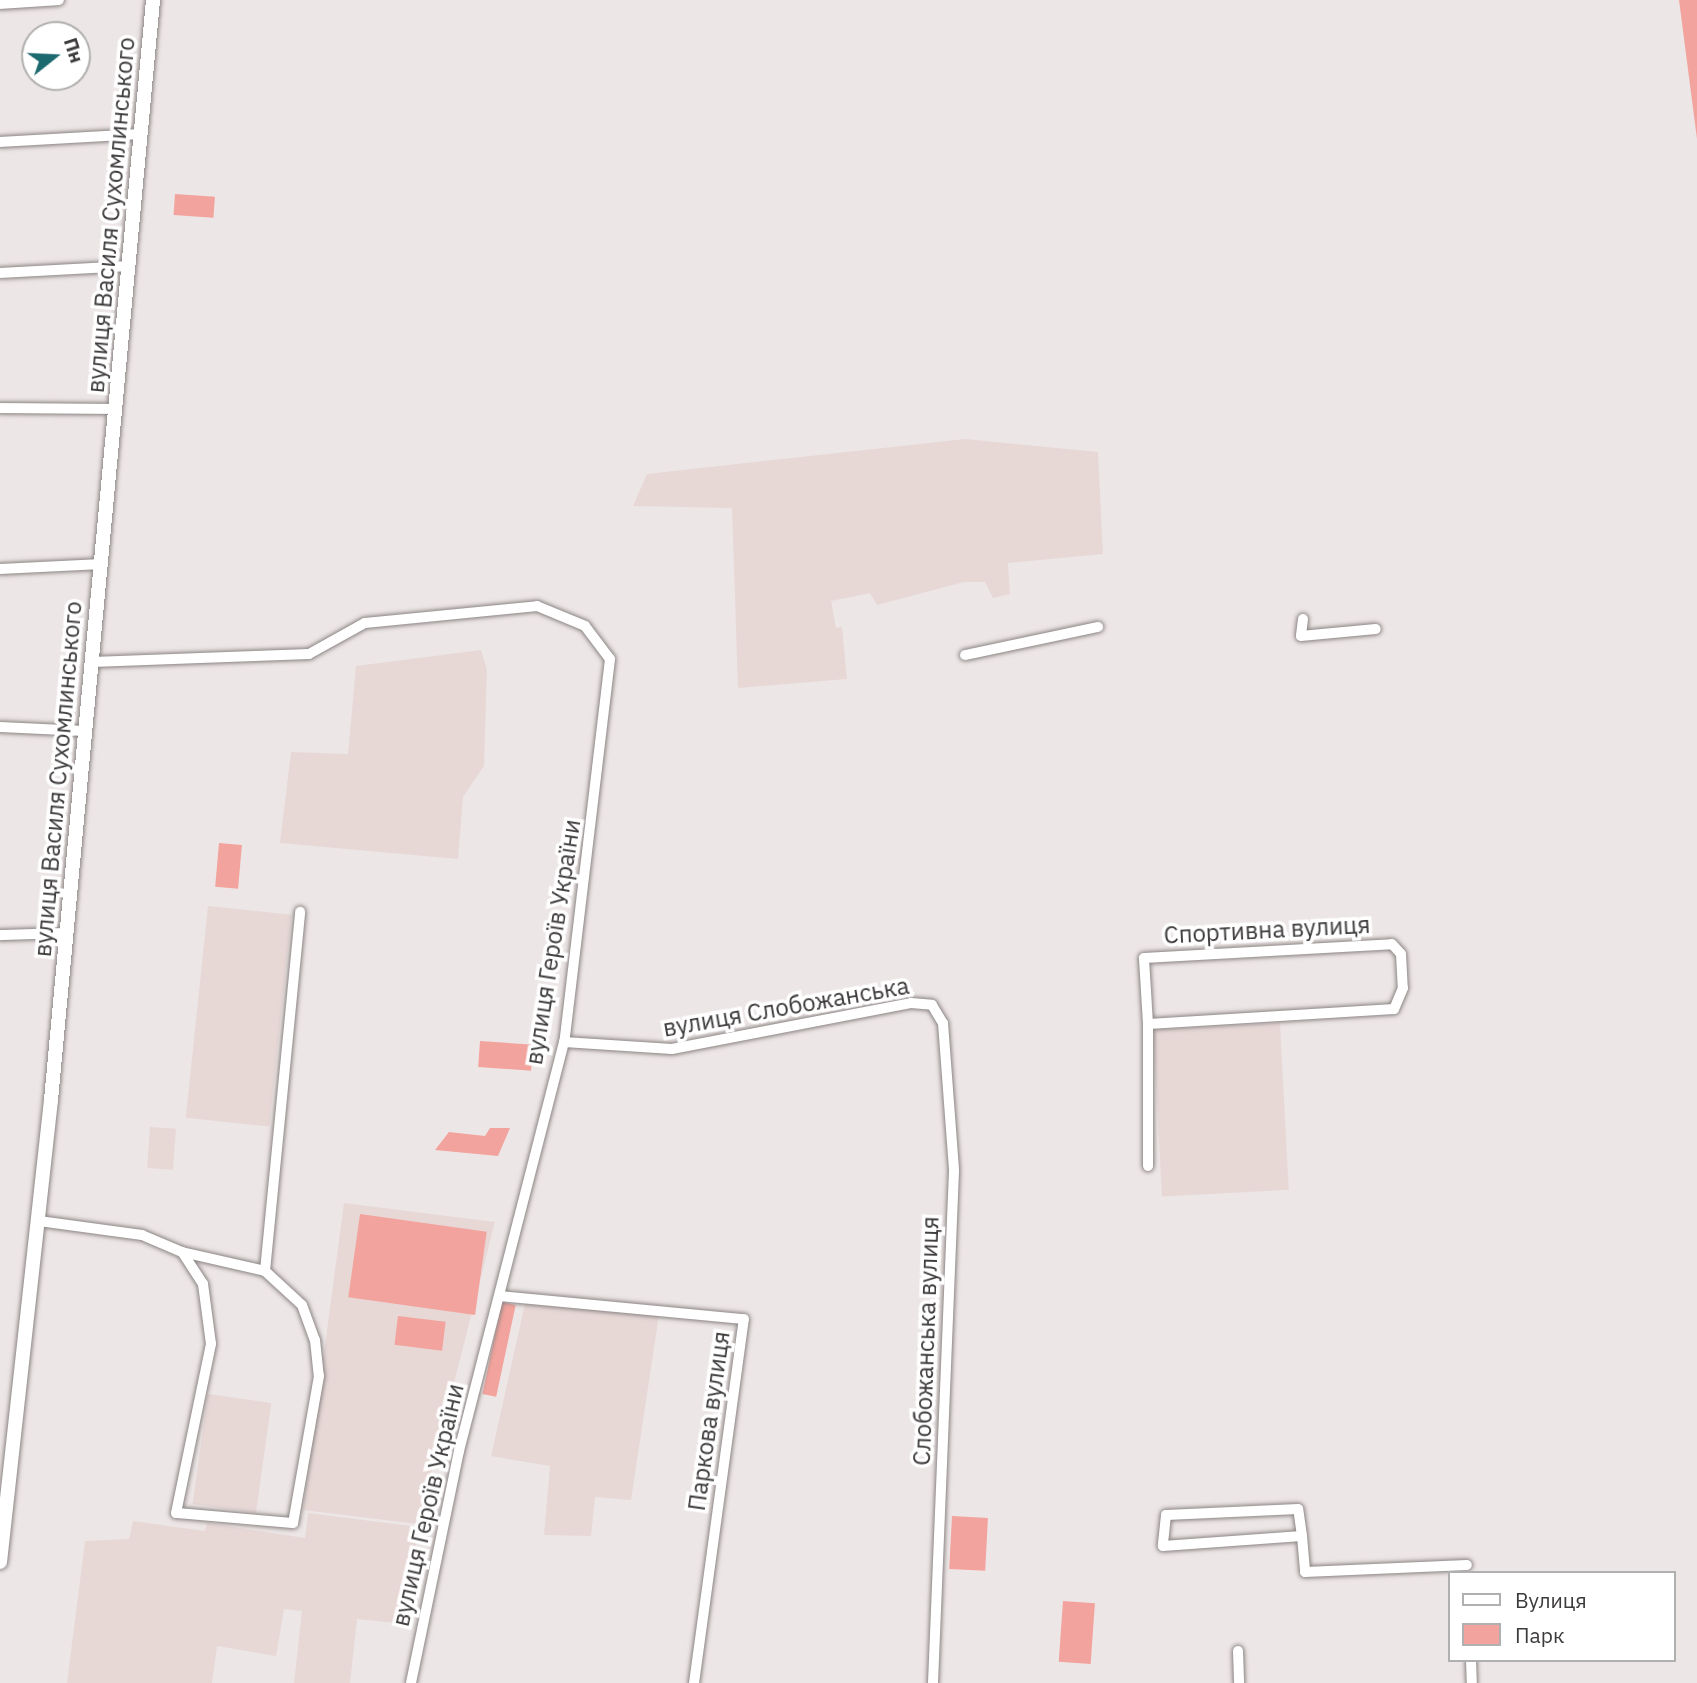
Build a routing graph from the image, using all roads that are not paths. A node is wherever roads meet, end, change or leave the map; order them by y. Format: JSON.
{"nodes":[{"id":1,"x":59,"y":0,"type":"edge"},
{"id":2,"x":153,"y":0,"type":"edge"},
{"id":3,"x":0,"y":4,"type":"edge"},
{"id":4,"x":140,"y":134,"type":"junction"},
{"id":5,"x":0,"y":142,"type":"edge"},
{"id":6,"x":129,"y":267,"type":"junction"},
{"id":7,"x":0,"y":273,"type":"edge"},
{"id":8,"x":0,"y":408,"type":"edge"},
{"id":9,"x":116,"y":409,"type":"junction"},
{"id":10,"x":102,"y":564,"type":"junction"},
{"id":11,"x":0,"y":569,"type":"edge"},
{"id":12,"x":1303,"y":619,"type":"dead end"},
{"id":13,"x":1098,"y":627,"type":"dead end"},
{"id":14,"x":1376,"y":629,"type":"dead end"},
{"id":15,"x":965,"y":654,"type":"dead end"},
{"id":16,"x":92,"y":662,"type":"junction"},
{"id":17,"x":0,"y":727,"type":"edge"},
{"id":18,"x":85,"y":731,"type":"junction"},
{"id":19,"x":300,"y":912,"type":"dead end"},
{"id":20,"x":66,"y":933,"type":"junction"},
{"id":21,"x":0,"y":935,"type":"edge"},
{"id":22,"x":932,"y":1005,"type":"joint"},
{"id":23,"x":1147,"y":1024,"type":"junction"},
{"id":24,"x":564,"y":1042,"type":"junction"},
{"id":25,"x":1148,"y":1166,"type":"dead end"},
{"id":26,"x":39,"y":1221,"type":"junction"},
{"id":27,"x":182,"y":1252,"type":"junction"},
{"id":28,"x":205,"y":1258,"type":"junction"},
{"id":29,"x":265,"y":1271,"type":"junction"},
{"id":30,"x":195,"y":1272,"type":"junction"},
{"id":31,"x":499,"y":1296,"type":"junction"},
{"id":32,"x":1302,"y":1536,"type":"junction"},
{"id":33,"x":0,"y":1562,"type":"edge"},
{"id":34,"x":1467,"y":1565,"type":"dead end"},
{"id":35,"x":1238,"y":1651,"type":"dead end"},
{"id":36,"x":1471,"y":1662,"type":"edge"},
{"id":37,"x":411,"y":1683,"type":"edge"},
{"id":38,"x":694,"y":1683,"type":"edge"},
{"id":39,"x":933,"y":1683,"type":"edge"},
{"id":40,"x":1239,"y":1683,"type":"edge"},
{"id":41,"x":1472,"y":1683,"type":"edge"}],
"edges":[{"from":1,"to":3,"type":"street"},
{"from":2,"to":4,"type":"main road","name":"вулиця Василя Сухомлинського"},
{"from":4,"to":5,"type":"street"},
{"from":4,"to":6,"type":"main road","name":"вулиця Василя Сухомлинського"},
{"from":6,"to":7,"type":"street"},
{"from":6,"to":9,"type":"main road","name":"вулиця Василя Сухомлинського"},
{"from":8,"to":9,"type":"street"},
{"from":9,"to":10,"type":"main road","name":"вулиця Василя Сухомлинського"},
{"from":10,"to":11,"type":"street"},
{"from":10,"to":16,"type":"main road","name":"вулиця Василя Сухомлинського"},
{"from":12,"to":14,"type":"street"},
{"from":13,"to":15,"type":"street"},
{"from":16,"to":18,"type":"main road","name":"вулиця Василя Сухомлинського"},
{"from":16,"to":24,"type":"street","name":"вулиця Героїв України"},
{"from":17,"to":18,"type":"street"},
{"from":18,"to":20,"type":"main road","name":"вулиця Василя Сухомлинського"},
{"from":19,"to":29,"type":"street"},
{"from":20,"to":21,"type":"street"},
{"from":20,"to":26,"type":"main road","name":"вулиця Василя Сухомлинського"},
{"from":22,"to":24,"type":"street","name":"вулиця Слобожанська"},
{"from":22,"to":39,"type":"street","name":"Слобожанська вулиця"},
{"from":23,"to":23,"type":"street","name":"Спортивна вулиця"},
{"from":23,"to":25,"type":"street","name":"Спортивна вулиця"},
{"from":24,"to":31,"type":"street","name":"вулиця Героїв України"},
{"from":26,"to":27,"type":"street"},
{"from":26,"to":33,"type":"main road","name":"вулиця Василя Сухомлинського"},
{"from":27,"to":28,"type":"street"},
{"from":27,"to":30,"type":"street"},
{"from":28,"to":29,"type":"street"},
{"from":28,"to":30,"type":"street"},
{"from":29,"to":30,"type":"street"},
{"from":31,"to":37,"type":"street","name":"вулиця Героїв України"},
{"from":31,"to":38,"type":"street","name":"Паркова вулиця"},
{"from":32,"to":32,"type":"street"},
{"from":32,"to":34,"type":"street"},
{"from":35,"to":40,"type":"street"},
{"from":36,"to":41,"type":"street"}]}
